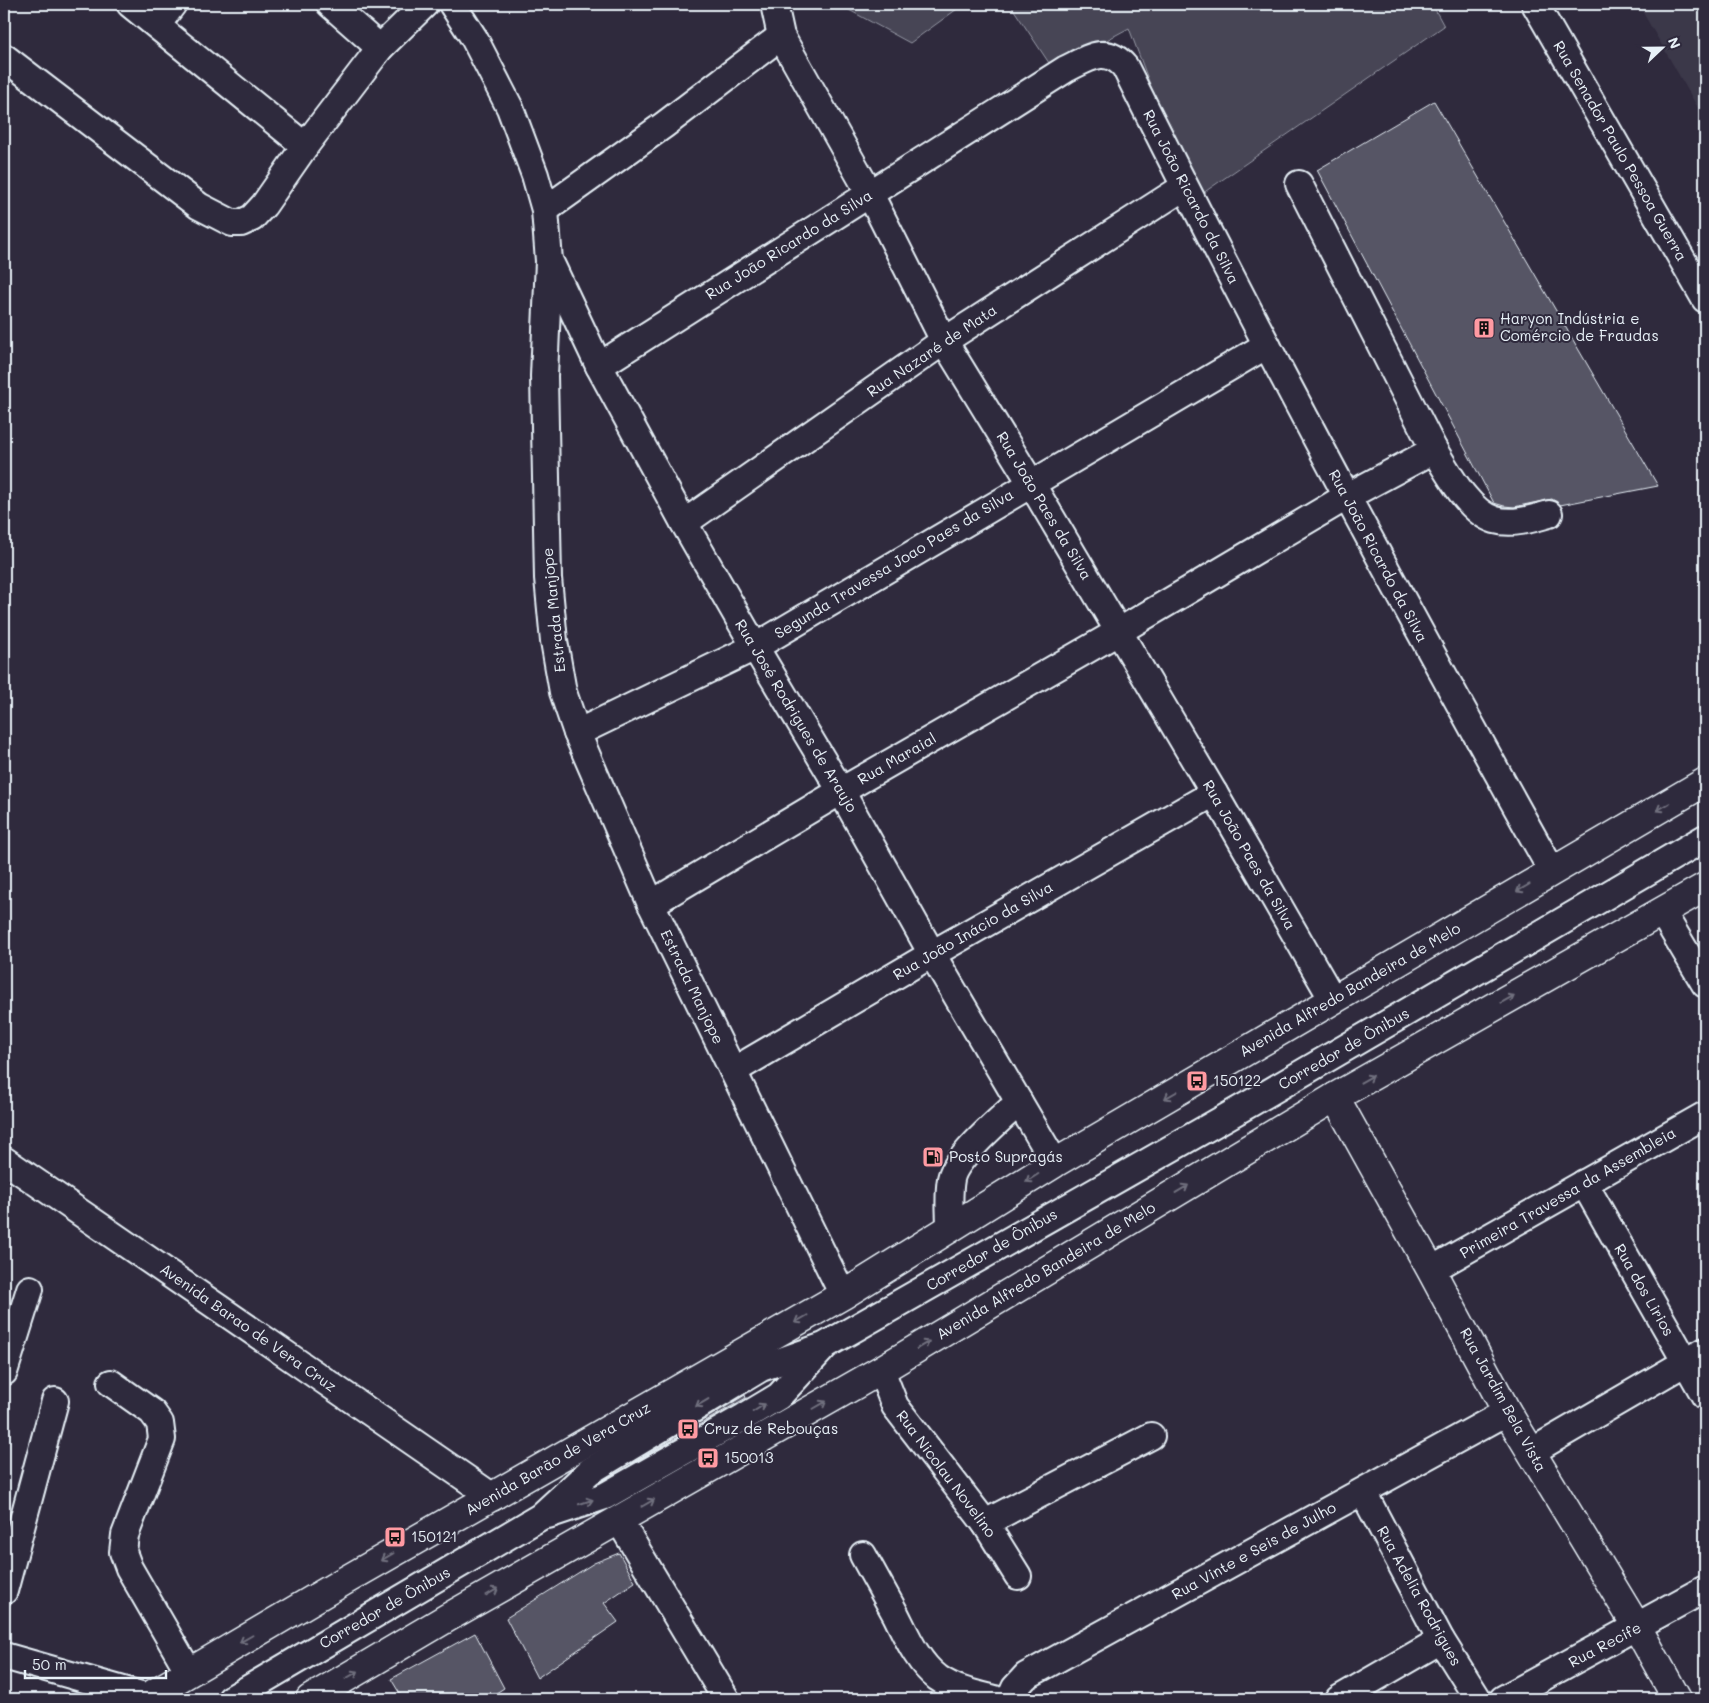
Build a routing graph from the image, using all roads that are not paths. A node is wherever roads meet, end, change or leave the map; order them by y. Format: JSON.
{"nodes":[{"id":1,"x":130,"y":4,"type":"edge"},
{"id":2,"x":173,"y":4,"type":"edge"},
{"id":3,"x":330,"y":4,"type":"edge"},
{"id":4,"x":425,"y":4,"type":"edge"},
{"id":5,"x":452,"y":4,"type":"edge"},
{"id":6,"x":774,"y":4,"type":"edge"},
{"id":7,"x":1535,"y":4,"type":"edge"},
{"id":8,"x":156,"y":25,"type":"junction"},
{"id":9,"x":781,"y":36,"type":"junction"},
{"id":10,"x":380,"y":48,"type":"junction"},
{"id":11,"x":4,"y":57,"type":"edge"},
{"id":12,"x":305,"y":146,"type":"junction"},
{"id":13,"x":1299,"y":184,"type":"dead end"},
{"id":14,"x":1184,"y":187,"type":"junction"},
{"id":15,"x":870,"y":194,"type":"junction"},
{"id":16,"x":545,"y":210,"type":"junction"},
{"id":17,"x":549,"y":261,"type":"junction"},
{"id":18,"x":1705,"y":299,"type":"edge"},
{"id":19,"x":944,"y":341,"type":"junction"},
{"id":20,"x":1266,"y":345,"type":"junction"},
{"id":21,"x":599,"y":366,"type":"junction"},
{"id":22,"x":1434,"y":450,"type":"junction"},
{"id":23,"x":1031,"y":484,"type":"junction"},
{"id":24,"x":1346,"y":497,"type":"junction"},
{"id":25,"x":1549,"y":514,"type":"dead end"},
{"id":26,"x":684,"y":523,"type":"junction"},
{"id":27,"x":1118,"y":632,"type":"junction"},
{"id":28,"x":755,"y":647,"type":"junction"},
{"id":29,"x":578,"y":732,"type":"junction"},
{"id":30,"x":1705,"y":782,"type":"edge"},
{"id":31,"x":841,"y":791,"type":"junction"},
{"id":32,"x":1214,"y":793,"type":"junction"},
{"id":33,"x":1705,"y":838,"type":"edge"},
{"id":34,"x":1552,"y":871,"type":"junction"},
{"id":35,"x":1705,"y":887,"type":"edge"},
{"id":36,"x":651,"y":904,"type":"junction"},
{"id":37,"x":1662,"y":912,"type":"junction"},
{"id":38,"x":932,"y":954,"type":"junction"},
{"id":39,"x":1705,"y":984,"type":"edge"},
{"id":40,"x":1333,"y":1000,"type":"junction"},
{"id":41,"x":733,"y":1071,"type":"junction"},
{"id":42,"x":1335,"y":1097,"type":"junction"},
{"id":43,"x":1019,"y":1102,"type":"junction"},
{"id":44,"x":1705,"y":1115,"type":"edge"},
{"id":45,"x":4,"y":1160,"type":"edge"},
{"id":46,"x":1055,"y":1163,"type":"junction"},
{"id":47,"x":1584,"y":1183,"type":"junction"},
{"id":48,"x":950,"y":1229,"type":"junction"},
{"id":49,"x":1431,"y":1270,"type":"junction"},
{"id":50,"x":30,"y":1289,"type":"dead end"},
{"id":51,"x":843,"y":1295,"type":"junction"},
{"id":52,"x":1695,"y":1356,"type":"edge"},
{"id":53,"x":881,"y":1370,"type":"junction"},
{"id":54,"x":4,"y":1372,"type":"edge"},
{"id":55,"x":111,"y":1384,"type":"dead end"},
{"id":56,"x":1705,"y":1396,"type":"edge"},
{"id":57,"x":55,"y":1401,"type":"dead end"},
{"id":58,"x":1507,"y":1412,"type":"junction"},
{"id":59,"x":1151,"y":1436,"type":"dead end"},
{"id":60,"x":1531,"y":1452,"type":"junction"},
{"id":61,"x":1363,"y":1492,"type":"junction"},
{"id":62,"x":493,"y":1497,"type":"junction"},
{"id":63,"x":619,"y":1520,"type":"junction"},
{"id":64,"x":985,"y":1523,"type":"junction"},
{"id":65,"x":863,"y":1554,"type":"dead end"},
{"id":66,"x":1018,"y":1576,"type":"dead end"},
{"id":67,"x":1705,"y":1589,"type":"edge"},
{"id":68,"x":4,"y":1591,"type":"edge"},
{"id":69,"x":1637,"y":1627,"type":"junction"},
{"id":70,"x":1441,"y":1640,"type":"junction"},
{"id":71,"x":4,"y":1656,"type":"edge"},
{"id":72,"x":189,"y":1672,"type":"junction"},
{"id":73,"x":146,"y":1698,"type":"edge"},
{"id":74,"x":231,"y":1699,"type":"edge"},
{"id":75,"x":310,"y":1699,"type":"edge"},
{"id":76,"x":726,"y":1699,"type":"edge"},
{"id":77,"x":995,"y":1699,"type":"edge"},
{"id":78,"x":1010,"y":1699,"type":"edge"},
{"id":79,"x":1339,"y":1699,"type":"edge"},
{"id":80,"x":1478,"y":1699,"type":"edge"},
{"id":81,"x":1503,"y":1699,"type":"edge"},
{"id":82,"x":1677,"y":1699,"type":"edge"}],
"edges":[{"from":1,"to":8,"type":"street"},
{"from":2,"to":8,"type":"street"},
{"from":3,"to":10,"type":"street"},
{"from":4,"to":10,"type":"street"},
{"from":5,"to":16,"type":"street","name":"Estrada Manjope"},
{"from":6,"to":9,"type":"street","name":"Rua João Paes da Silva"},
{"from":7,"to":18,"type":"street","name":"Rua Senador Paulo Pessoa Guerra"},
{"from":8,"to":12,"type":"street"},
{"from":9,"to":15,"type":"street","name":"Rua João Paes da Silva"},
{"from":9,"to":16,"type":"street"},
{"from":10,"to":12,"type":"street"},
{"from":11,"to":12,"type":"street"},
{"from":13,"to":22,"type":"street"},
{"from":14,"to":15,"type":"street","name":"Rua João Ricardo da Silva"},
{"from":14,"to":19,"type":"street","name":"Rua Nazaré de Mata"},
{"from":14,"to":20,"type":"street","name":"Rua João Ricardo da Silva"},
{"from":15,"to":19,"type":"street","name":"Rua João Paes da Silva"},
{"from":15,"to":21,"type":"street","name":"Rua João Ricardo da Silva"},
{"from":16,"to":17,"type":"street","name":"Estrada Manjope"},
{"from":17,"to":21,"type":"street","name":"Rua José Rodrigues de Araujo"},
{"from":17,"to":29,"type":"street","name":"Estrada Manjope"},
{"from":19,"to":23,"type":"street","name":"Rua João Paes da Silva"},
{"from":19,"to":26,"type":"street","name":"Rua Nazaré de Mata"},
{"from":20,"to":23,"type":"street","name":"Segunda Travessa Joao Paes da Silva"},
{"from":20,"to":24,"type":"street","name":"Rua João Ricardo da Silva"},
{"from":21,"to":26,"type":"street","name":"Rua José Rodrigues de Araujo"},
{"from":22,"to":24,"type":"street","name":"Rua Maraial"},
{"from":22,"to":25,"type":"street"},
{"from":23,"to":27,"type":"street","name":"Rua João Paes da Silva"},
{"from":23,"to":28,"type":"street","name":"Segunda Travessa Joao Paes da Silva"},
{"from":24,"to":27,"type":"street","name":"Rua Maraial"},
{"from":24,"to":34,"type":"street","name":"Rua João Ricardo da Silva"},
{"from":26,"to":28,"type":"street","name":"Rua José Rodrigues de Araujo"},
{"from":27,"to":31,"type":"street","name":"Rua Maraial"},
{"from":27,"to":32,"type":"street","name":"Rua João Paes da Silva"},
{"from":28,"to":29,"type":"street","name":"Segunda Travessa Joao Paes da Silva"},
{"from":28,"to":31,"type":"street","name":"Rua José Rodrigues de Araujo"},
{"from":29,"to":36,"type":"street","name":"Estrada Manjope"},
{"from":30,"to":34,"type":"main road","name":"Avenida Alfredo Bandeira de Melo","one_way":true},
{"from":31,"to":36,"type":"street","name":"Rua Maraial"},
{"from":31,"to":38,"type":"street","name":"Rua José Rodrigues de Araujo"},
{"from":32,"to":38,"type":"street","name":"Rua João Inácio da Silva"},
{"from":32,"to":40,"type":"street","name":"Rua João Paes da Silva"},
{"from":33,"to":74,"type":"street","name":"Corredor de Ônibus"},
{"from":34,"to":40,"type":"main road","name":"Avenida Alfredo Bandeira de Melo","one_way":true},
{"from":35,"to":37,"type":"main road","name":"Avenida Alfredo Bandeira de Melo"},
{"from":36,"to":41,"type":"street","name":"Estrada Manjope"},
{"from":37,"to":39,"type":"street"},
{"from":42,"to":37,"type":"main road","name":"Avenida Alfredo Bandeira de Melo","one_way":true},
{"from":38,"to":41,"type":"street","name":"Rua João Inácio da Silva"},
{"from":38,"to":43,"type":"street","name":"Rua José Rodrigues de Araujo"},
{"from":40,"to":46,"type":"main road","name":"Avenida Alfredo Bandeira de Melo","one_way":true},
{"from":41,"to":51,"type":"street","name":"Estrada Manjope"},
{"from":42,"to":49,"type":"main road","name":"Rua Jardim Bela Vista"},
{"from":53,"to":42,"type":"main road","name":"Avenida Alfredo Bandeira de Melo","one_way":true},
{"from":43,"to":46,"type":"street","name":"Rua José Rodrigues de Araujo"},
{"from":43,"to":48,"type":"street"},
{"from":44,"to":47,"type":"street","name":"Primeira Travessa da Assembleia"},
{"from":45,"to":62,"type":"street","name":"Avenida Barao de Vera Cruz"},
{"from":46,"to":48,"type":"main road","name":"Avenida Alfredo Bandeira de Melo","one_way":true},
{"from":47,"to":49,"type":"street","name":"Primeira Travessa da Assembleia"},
{"from":47,"to":52,"type":"street","name":"Rua dos Lirios"},
{"from":48,"to":51,"type":"main road","name":"Avenida Alfredo Bandeira de Melo"},
{"from":49,"to":58,"type":"main road","name":"Rua Jardim Bela Vista"},
{"from":50,"to":54,"type":"street"},
{"from":51,"to":62,"type":"main road","name":"Avenida Barão de Vera Cruz","one_way":true},
{"from":52,"to":56,"type":"street","name":"Rua dos Lirios"},
{"from":52,"to":60,"type":"street"},
{"from":63,"to":53,"type":"main road","one_way":true},
{"from":53,"to":64,"type":"street","name":"Rua Nicolau Novelino"},
{"from":55,"to":72,"type":"street"},
{"from":57,"to":68,"type":"street"},
{"from":58,"to":60,"type":"main road","name":"Rua Jardim Bela Vista"},
{"from":58,"to":61,"type":"street","name":"Rua Vinte e Seis de Julho"},
{"from":59,"to":64,"type":"street"},
{"from":60,"to":69,"type":"main road","name":"Rua Jardim Bela Vista"},
{"from":61,"to":70,"type":"street","name":"Rua Adelia Rodrigues"},
{"from":61,"to":78,"type":"street","name":"Rua Vinte e Seis de Julho"},
{"from":62,"to":72,"type":"main road","name":"Avenida Barão de Vera Cruz","one_way":true},
{"from":75,"to":63,"type":"main road","one_way":true},
{"from":63,"to":76,"type":"street"},
{"from":64,"to":66,"type":"street","name":"Rua Nicolau Novelino"},
{"from":65,"to":77,"type":"street"},
{"from":67,"to":69,"type":"street","name":"Rua Recife"},
{"from":69,"to":81,"type":"street","name":"Rua Recife"},
{"from":69,"to":82,"type":"main road","name":"Rua Jardim Bela Vista"},
{"from":70,"to":79,"type":"street"},
{"from":70,"to":80,"type":"street","name":"Rua Adelia Rodrigues"},
{"from":71,"to":73,"type":"street"},
{"from":72,"to":73,"type":"main road","name":"Avenida Barão de Vera Cruz"}]}
